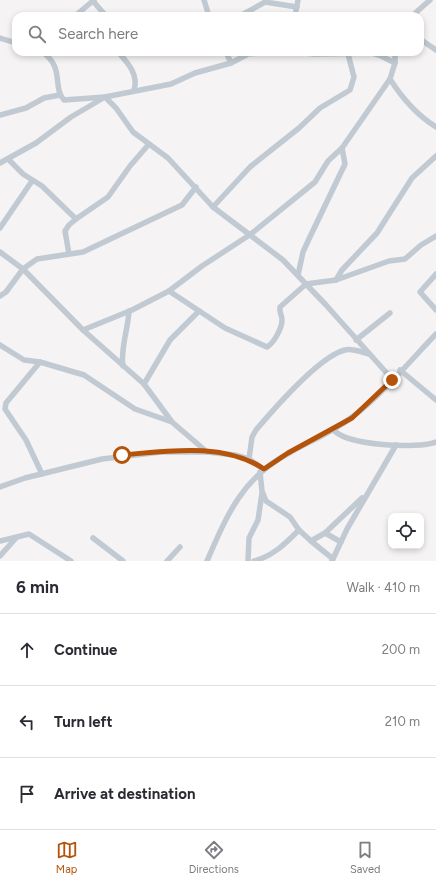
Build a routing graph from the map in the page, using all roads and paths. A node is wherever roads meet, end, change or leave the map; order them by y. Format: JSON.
{"nodes":[{"id":1,"x":204,"y":0,"type":"edge"},
{"id":2,"x":298,"y":0,"type":"edge"},
{"id":3,"x":430,"y":0,"type":"edge"},
{"id":4,"x":94,"y":1,"type":"edge"},
{"id":5,"x":297,"y":7,"type":"junction"},
{"id":6,"x":80,"y":12,"type":"edge"},
{"id":7,"x":103,"y":12,"type":"edge"},
{"id":8,"x":208,"y":12,"type":"edge"},
{"id":9,"x":248,"y":12,"type":"edge"},
{"id":10,"x":296,"y":12,"type":"edge"},
{"id":11,"x":416,"y":12,"type":"edge"},
{"id":12,"x":0,"y":38,"type":"edge"},
{"id":13,"x":12,"y":42,"type":"edge"},
{"id":14,"x":424,"y":42,"type":"edge"},
{"id":15,"x":435,"y":49,"type":"edge"},
{"id":16,"x":46,"y":56,"type":"edge"},
{"id":17,"x":121,"y":56,"type":"edge"},
{"id":18,"x":228,"y":56,"type":"edge"},
{"id":19,"x":244,"y":56,"type":"edge"},
{"id":20,"x":349,"y":56,"type":"edge"},
{"id":21,"x":382,"y":56,"type":"edge"},
{"id":22,"x":395,"y":56,"type":"edge"},
{"id":23,"x":231,"y":63,"type":"junction"},
{"id":24,"x":395,"y":63,"type":"junction"},
{"id":25,"x":390,"y":79,"type":"junction"},
{"id":26,"x":134,"y":90,"type":"junction"},
{"id":27,"x":60,"y":95,"type":"junction"},
{"id":28,"x":105,"y":96,"type":"junction"},
{"id":29,"x":0,"y":115,"type":"edge"},
{"id":30,"x":436,"y":127,"type":"edge"},
{"id":31,"x":149,"y":144,"type":"junction"},
{"id":32,"x":342,"y":148,"type":"junction"},
{"id":33,"x":436,"y":156,"type":"edge"},
{"id":34,"x":8,"y":159,"type":"junction"},
{"id":35,"x":0,"y":163,"type":"edge"},
{"id":36,"x":32,"y":181,"type":"junction"},
{"id":37,"x":196,"y":187,"type":"junction"},
{"id":38,"x":213,"y":207,"type":"junction"},
{"id":39,"x":76,"y":219,"type":"junction"},
{"id":40,"x":0,"y":228,"type":"edge"},
{"id":41,"x":251,"y":234,"type":"junction"},
{"id":42,"x":436,"y":236,"type":"edge"},
{"id":43,"x":0,"y":252,"type":"edge"},
{"id":44,"x":69,"y":254,"type":"junction"},
{"id":45,"x":23,"y":269,"type":"junction"},
{"id":46,"x":436,"y":274,"type":"edge"},
{"id":47,"x":298,"y":275,"type":"junction"},
{"id":48,"x":336,"y":280,"type":"junction"},
{"id":49,"x":306,"y":284,"type":"junction"},
{"id":50,"x":169,"y":290,"type":"junction"},
{"id":51,"x":0,"y":296,"type":"edge"},
{"id":52,"x":436,"y":310,"type":"edge"},
{"id":53,"x":128,"y":311,"type":"junction"},
{"id":54,"x":199,"y":311,"type":"junction"},
{"id":55,"x":390,"y":312,"type":"dead end"},
{"id":56,"x":83,"y":330,"type":"junction"},
{"id":57,"x":436,"y":334,"type":"edge"},
{"id":58,"x":356,"y":340,"type":"junction"},
{"id":59,"x":0,"y":345,"type":"edge"},
{"id":60,"x":369,"y":354,"type":"junction"},
{"id":61,"x":40,"y":362,"type":"junction"},
{"id":62,"x":123,"y":366,"type":"junction"},
{"id":63,"x":400,"y":370,"type":"junction"},
{"id":64,"x":392,"y":380,"type":"junction"},
{"id":65,"x":144,"y":384,"type":"junction"},
{"id":66,"x":436,"y":400,"type":"edge"},
{"id":67,"x":172,"y":422,"type":"junction"},
{"id":68,"x":333,"y":429,"type":"junction"},
{"id":69,"x":436,"y":442,"type":"edge"},
{"id":70,"x":396,"y":444,"type":"junction"},
{"id":71,"x":207,"y":452,"type":"junction"},
{"id":72,"x":249,"y":459,"type":"junction"},
{"id":73,"x":262,"y":471,"type":"junction"},
{"id":74,"x":42,"y":474,"type":"junction"},
{"id":75,"x":0,"y":487,"type":"edge"},
{"id":76,"x":262,"y":491,"type":"junction"},
{"id":77,"x":366,"y":493,"type":"junction"},
{"id":78,"x":299,"y":530,"type":"junction"},
{"id":79,"x":325,"y":533,"type":"junction"},
{"id":80,"x":18,"y":536,"type":"junction"},
{"id":81,"x":93,"y":538,"type":"dead end"},
{"id":82,"x":0,"y":541,"type":"edge"},
{"id":83,"x":311,"y":541,"type":"junction"},
{"id":84,"x":341,"y":542,"type":"junction"},
{"id":85,"x":180,"y":547,"type":"dead end"},
{"id":86,"x":0,"y":556,"type":"edge"},
{"id":87,"x":333,"y":560,"type":"edge"},
{"id":88,"x":72,"y":561,"type":"edge"},
{"id":89,"x":123,"y":561,"type":"edge"},
{"id":90,"x":167,"y":561,"type":"edge"},
{"id":91,"x":207,"y":561,"type":"edge"},
{"id":92,"x":248,"y":561,"type":"edge"},
{"id":93,"x":254,"y":561,"type":"edge"}],
"edges":[{"from":1,"to":8,"type":"street"},
{"from":2,"to":5,"type":"street"},
{"from":3,"to":11,"type":"street"},
{"from":4,"to":6,"type":"street"},
{"from":4,"to":7,"type":"street"},
{"from":5,"to":9,"type":"street"},
{"from":5,"to":10,"type":"street"},
{"from":12,"to":13,"type":"street"},
{"from":14,"to":15,"type":"street"},
{"from":16,"to":27,"type":"street"},
{"from":17,"to":26,"type":"street"},
{"from":18,"to":23,"type":"street"},
{"from":19,"to":23,"type":"street"},
{"from":20,"to":38,"type":"street"},
{"from":21,"to":24,"type":"street"},
{"from":22,"to":24,"type":"street"},
{"from":23,"to":26,"type":"street"},
{"from":24,"to":25,"type":"street"},
{"from":25,"to":30,"type":"street"},
{"from":25,"to":32,"type":"street"},
{"from":26,"to":28,"type":"street"},
{"from":27,"to":28,"type":"street"},
{"from":27,"to":29,"type":"street"},
{"from":28,"to":31,"type":"street"},
{"from":28,"to":34,"type":"street"},
{"from":31,"to":37,"type":"street"},
{"from":31,"to":39,"type":"street"},
{"from":32,"to":41,"type":"street"},
{"from":32,"to":47,"type":"street"},
{"from":33,"to":48,"type":"street"},
{"from":34,"to":35,"type":"street"},
{"from":34,"to":36,"type":"street"},
{"from":36,"to":39,"type":"street"},
{"from":36,"to":40,"type":"street"},
{"from":37,"to":38,"type":"street"},
{"from":37,"to":44,"type":"street"},
{"from":38,"to":41,"type":"street"},
{"from":39,"to":44,"type":"street"},
{"from":41,"to":47,"type":"street"},
{"from":41,"to":50,"type":"street"},
{"from":42,"to":48,"type":"street"},
{"from":43,"to":45,"type":"street"},
{"from":44,"to":45,"type":"street"},
{"from":45,"to":51,"type":"street"},
{"from":45,"to":56,"type":"street"},
{"from":46,"to":52,"type":"street"},
{"from":47,"to":49,"type":"street"},
{"from":48,"to":49,"type":"street"},
{"from":49,"to":54,"type":"street"},
{"from":49,"to":58,"type":"street"},
{"from":50,"to":53,"type":"street"},
{"from":50,"to":54,"type":"street"},
{"from":53,"to":56,"type":"street"},
{"from":53,"to":62,"type":"street"},
{"from":54,"to":65,"type":"street"},
{"from":55,"to":58,"type":"street"},
{"from":56,"to":62,"type":"street"},
{"from":57,"to":63,"type":"street"},
{"from":58,"to":60,"type":"street"},
{"from":59,"to":61,"type":"street"},
{"from":60,"to":64,"type":"street"},
{"from":60,"to":72,"type":"street"},
{"from":61,"to":67,"type":"street"},
{"from":61,"to":74,"type":"street"},
{"from":62,"to":65,"type":"street"},
{"from":63,"to":64,"type":"street"},
{"from":63,"to":66,"type":"street"},
{"from":64,"to":68,"type":"street"},
{"from":65,"to":67,"type":"street"},
{"from":67,"to":71,"type":"street"},
{"from":68,"to":70,"type":"street"},
{"from":68,"to":73,"type":"street"},
{"from":69,"to":70,"type":"street"},
{"from":70,"to":77,"type":"street"},
{"from":71,"to":72,"type":"street"},
{"from":71,"to":74,"type":"street"},
{"from":72,"to":73,"type":"street"},
{"from":73,"to":76,"type":"street"},
{"from":73,"to":91,"type":"street"},
{"from":74,"to":75,"type":"street"},
{"from":76,"to":78,"type":"street"},
{"from":76,"to":92,"type":"street"},
{"from":77,"to":79,"type":"street"},
{"from":77,"to":84,"type":"street"},
{"from":78,"to":83,"type":"street"},
{"from":78,"to":93,"type":"street"},
{"from":79,"to":83,"type":"street"},
{"from":79,"to":84,"type":"street"},
{"from":80,"to":82,"type":"street"},
{"from":80,"to":86,"type":"street"},
{"from":80,"to":88,"type":"street"},
{"from":81,"to":89,"type":"street"},
{"from":83,"to":87,"type":"street"},
{"from":84,"to":87,"type":"street"},
{"from":85,"to":90,"type":"street"}]}
